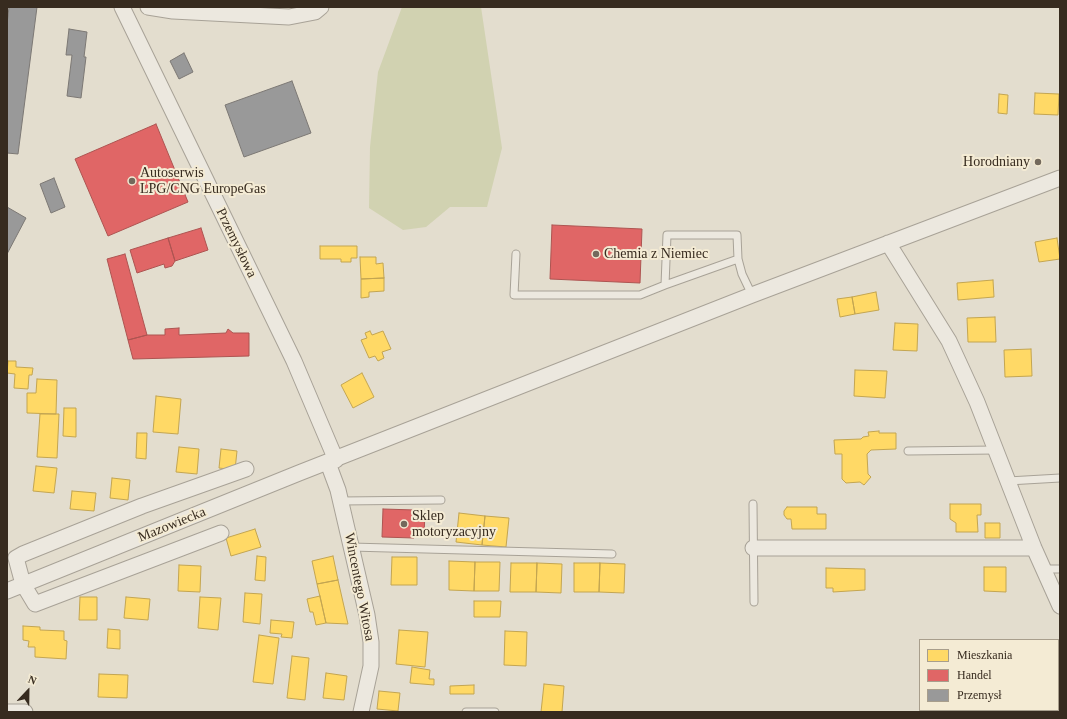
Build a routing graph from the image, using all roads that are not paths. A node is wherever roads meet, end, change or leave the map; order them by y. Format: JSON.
{"nodes":[{"id":1,"x":122,"y":7,"type":"edge"},
{"id":2,"x":148,"y":7,"type":"edge"},
{"id":3,"x":321,"y":7,"type":"edge"},
{"id":4,"x":1060,"y":178,"type":"edge"},
{"id":5,"x":888,"y":243,"type":"junction"},
{"id":6,"x":516,"y":254,"type":"dead end"},
{"id":7,"x":738,"y":259,"type":"junction"},
{"id":8,"x":665,"y":285,"type":"junction"},
{"id":9,"x":752,"y":295,"type":"junction"},
{"id":10,"x":996,"y":450,"type":"junction"},
{"id":11,"x":908,"y":451,"type":"dead end"},
{"id":12,"x":332,"y":461,"type":"junction"},
{"id":13,"x":246,"y":469,"type":"dead end"},
{"id":14,"x":1060,"y":478,"type":"edge"},
{"id":15,"x":1008,"y":481,"type":"junction"},
{"id":16,"x":441,"y":500,"type":"dead end"},
{"id":17,"x":341,"y":501,"type":"junction"},
{"id":18,"x":753,"y":504,"type":"dead end"},
{"id":19,"x":221,"y":533,"type":"dead end"},
{"id":20,"x":351,"y":547,"type":"junction"},
{"id":21,"x":753,"y":548,"type":"junction"},
{"id":22,"x":1034,"y":548,"type":"junction"},
{"id":23,"x":612,"y":554,"type":"dead end"},
{"id":24,"x":1043,"y":569,"type":"junction"},
{"id":25,"x":1060,"y":569,"type":"edge"},
{"id":26,"x":24,"y":584,"type":"junction"},
{"id":27,"x":7,"y":591,"type":"edge"},
{"id":28,"x":1057,"y":591,"type":"edge"},
{"id":29,"x":754,"y":602,"type":"dead end"},
{"id":30,"x":1060,"y":606,"type":"edge"},
{"id":31,"x":7,"y":712,"type":"edge"},
{"id":32,"x":24,"y":712,"type":"edge"},
{"id":33,"x":361,"y":712,"type":"edge"},
{"id":34,"x":466,"y":712,"type":"edge"},
{"id":35,"x":495,"y":712,"type":"edge"}],
"edges":[{"from":1,"to":12,"type":"street","name":"Przemysłowa"},
{"from":2,"to":3,"type":"street"},
{"from":4,"to":5,"type":"street","name":"Mazowiecka"},
{"from":5,"to":9,"type":"street","name":"Mazowiecka"},
{"from":5,"to":10,"type":"street"},
{"from":6,"to":8,"type":"lane"},
{"from":7,"to":8,"type":"lane"},
{"from":7,"to":8,"type":"lane"},
{"from":7,"to":9,"type":"lane"},
{"from":9,"to":12,"type":"street","name":"Mazowiecka"},
{"from":10,"to":11,"type":"lane"},
{"from":10,"to":15,"type":"street"},
{"from":12,"to":17,"type":"street","name":"Wincentego Witosa"},
{"from":12,"to":26,"type":"street","name":"Mazowiecka"},
{"from":13,"to":26,"type":"street"},
{"from":14,"to":15,"type":"lane"},
{"from":15,"to":22,"type":"street"},
{"from":16,"to":17,"type":"lane"},
{"from":17,"to":20,"type":"street","name":"Wincentego Witosa"},
{"from":18,"to":21,"type":"lane"},
{"from":19,"to":26,"type":"street"},
{"from":20,"to":23,"type":"lane"},
{"from":20,"to":33,"type":"street","name":"Wincentego Witosa"},
{"from":21,"to":22,"type":"street"},
{"from":21,"to":29,"type":"lane"},
{"from":22,"to":24,"type":"street"},
{"from":24,"to":25,"type":"lane"},
{"from":24,"to":28,"type":"street"},
{"from":26,"to":27,"type":"street","name":"Mazowiecka"},
{"from":28,"to":30,"type":"street"},
{"from":31,"to":32,"type":"street"},
{"from":34,"to":35,"type":"lane"}]}
